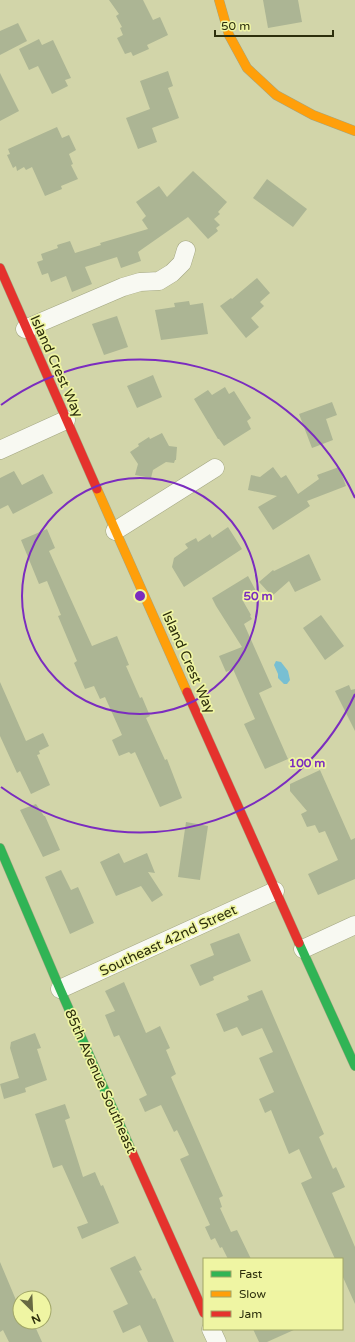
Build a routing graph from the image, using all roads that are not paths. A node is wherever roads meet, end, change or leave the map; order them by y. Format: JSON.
{"nodes":[{"id":1,"x":219,"y":0,"type":"edge"},
{"id":2,"x":355,"y":131,"type":"edge"},
{"id":3,"x":186,"y":250,"type":"dead end"},
{"id":4,"x":0,"y":268,"type":"edge"},
{"id":5,"x":26,"y":329,"type":"junction"},
{"id":6,"x":66,"y":420,"type":"junction"},
{"id":7,"x":0,"y":450,"type":"edge"},
{"id":8,"x":215,"y":468,"type":"dead end"},
{"id":9,"x":115,"y":531,"type":"junction"},
{"id":10,"x":0,"y":848,"type":"edge"},
{"id":11,"x":275,"y":891,"type":"junction"},
{"id":12,"x":355,"y":925,"type":"edge"},
{"id":13,"x":303,"y":949,"type":"junction"},
{"id":14,"x":60,"y":989,"type":"junction"},
{"id":15,"x":355,"y":1066,"type":"edge"},
{"id":16,"x":203,"y":1311,"type":"edge"},
{"id":17,"x":211,"y":1330,"type":"edge"},
{"id":18,"x":217,"y":1342,"type":"edge"}],
"edges":[{"from":1,"to":2,"type":"main road"},
{"from":3,"to":5,"type":"street"},
{"from":4,"to":5,"type":"main road","name":"Island Crest Way"},
{"from":5,"to":6,"type":"main road","name":"Island Crest Way"},
{"from":6,"to":7,"type":"street"},
{"from":6,"to":9,"type":"main road","name":"Island Crest Way"},
{"from":8,"to":9,"type":"street"},
{"from":9,"to":11,"type":"main road","name":"Island Crest Way"},
{"from":10,"to":14,"type":"main road","name":"85th Avenue Southeast"},
{"from":11,"to":13,"type":"main road","name":"Island Crest Way"},
{"from":11,"to":14,"type":"street","name":"Southeast 42nd Street"},
{"from":12,"to":13,"type":"street"},
{"from":13,"to":15,"type":"main road","name":"Island Crest Way"},
{"from":14,"to":16,"type":"main road","name":"85th Avenue Southeast"},
{"from":17,"to":18,"type":"street"}]}
